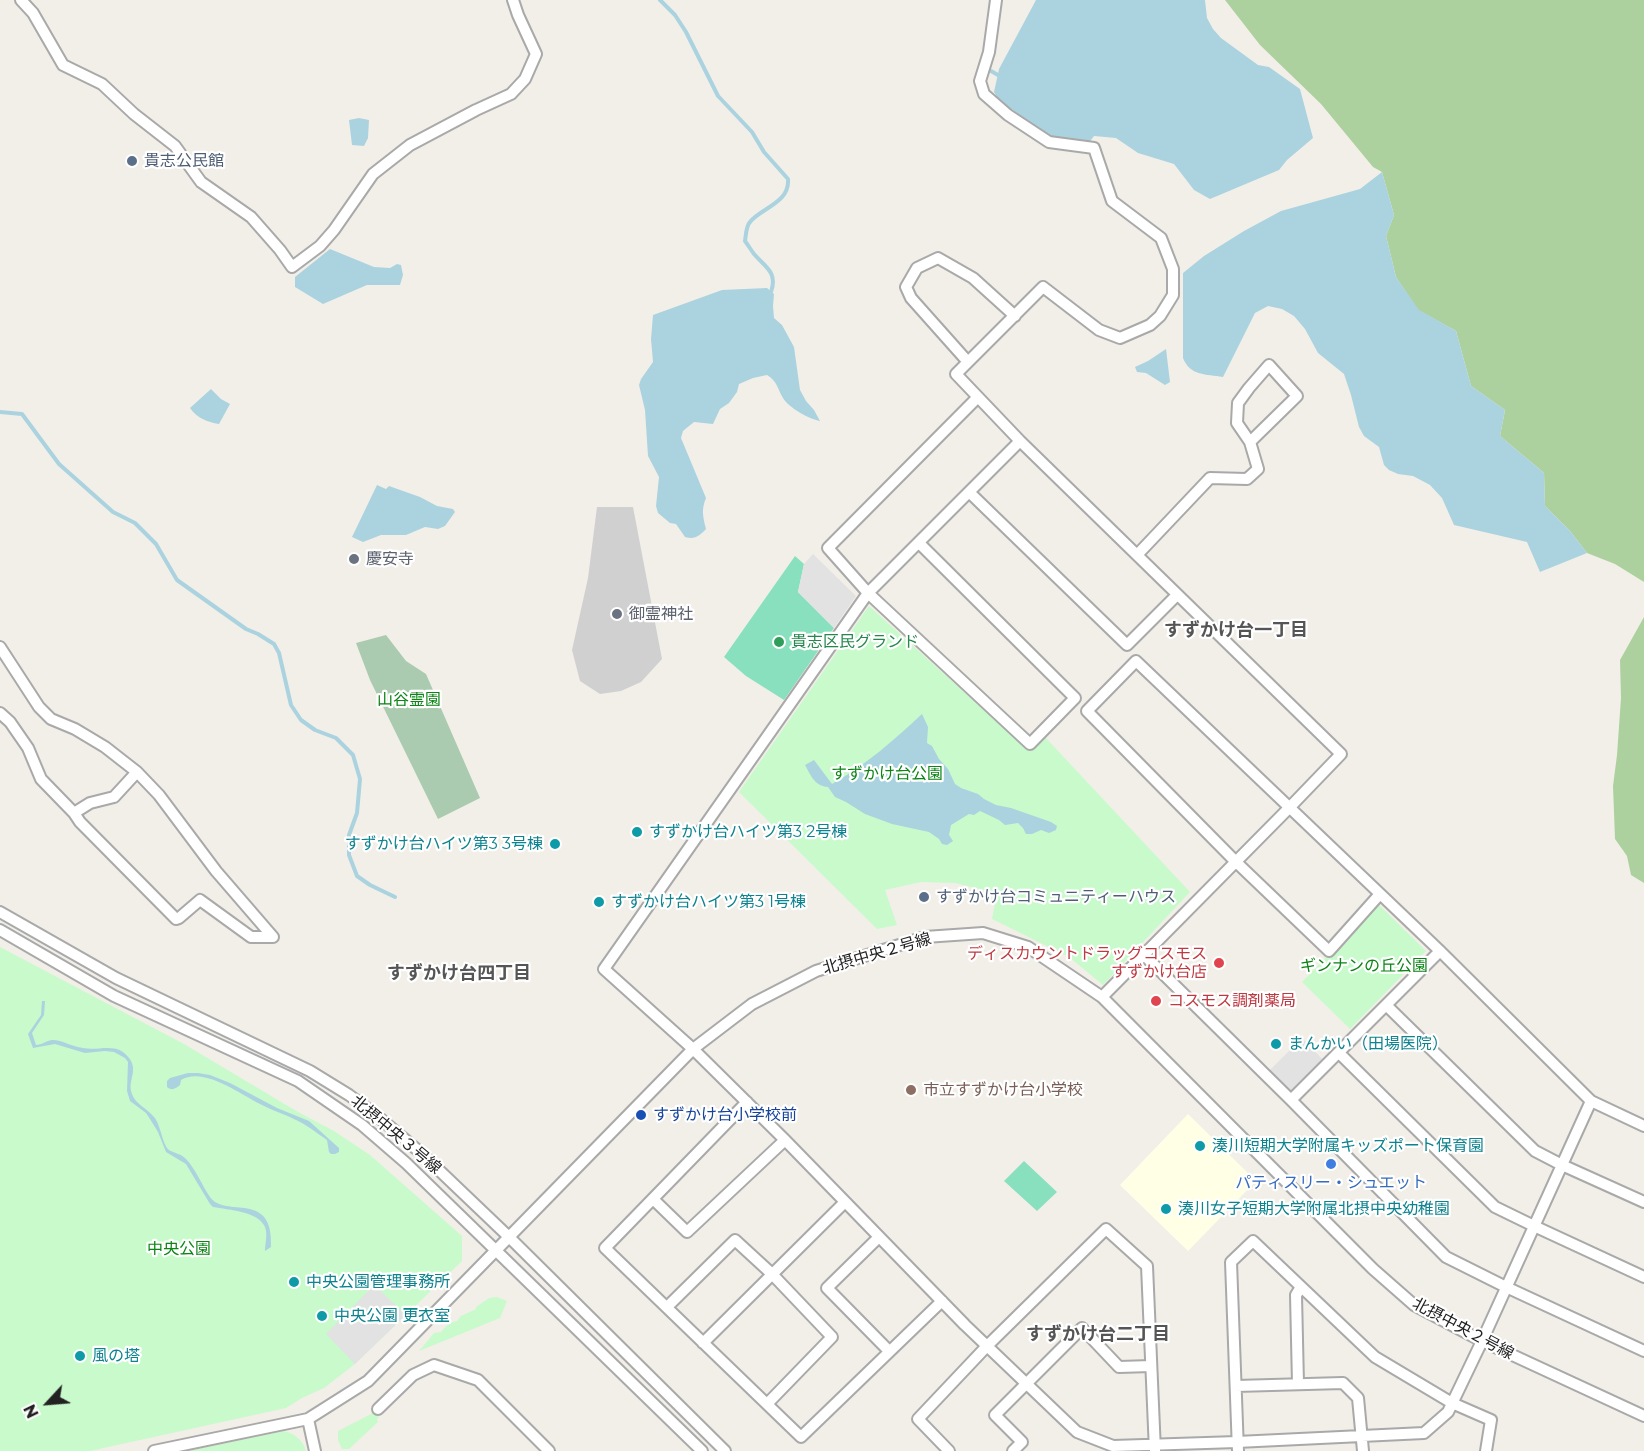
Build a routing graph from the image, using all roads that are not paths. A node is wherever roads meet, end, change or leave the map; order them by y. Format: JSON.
{"nodes":[{"id":1,"x":21,"y":0,"type":"edge"},
{"id":2,"x":513,"y":0,"type":"edge"},
{"id":3,"x":996,"y":0,"type":"edge"},
{"id":4,"x":1015,"y":316,"type":"junction"},
{"id":5,"x":968,"y":362,"type":"junction"},
{"id":6,"x":978,"y":397,"type":"junction"},
{"id":7,"x":1020,"y":441,"type":"junction"},
{"id":8,"x":1250,"y":442,"type":"junction"},
{"id":9,"x":969,"y":492,"type":"junction"},
{"id":10,"x":919,"y":543,"type":"junction"},
{"id":11,"x":1137,"y":555,"type":"junction"},
{"id":12,"x":868,"y":594,"type":"junction"},
{"id":13,"x":1178,"y":594,"type":"junction"},
{"id":14,"x":0,"y":647,"type":"edge"},
{"id":15,"x":0,"y":713,"type":"edge"},
{"id":16,"x":137,"y":772,"type":"junction"},
{"id":17,"x":1290,"y":807,"type":"junction"},
{"id":18,"x":74,"y":813,"type":"junction"},
{"id":19,"x":1235,"y":861,"type":"junction"},
{"id":20,"x":1380,"y":894,"type":"junction"},
{"id":21,"x":0,"y":912,"type":"edge"},
{"id":22,"x":0,"y":930,"type":"edge"},
{"id":23,"x":1440,"y":951,"type":"junction"},
{"id":24,"x":1144,"y":955,"type":"junction"},
{"id":25,"x":1102,"y":997,"type":"junction"},
{"id":26,"x":1386,"y":1005,"type":"junction"},
{"id":27,"x":693,"y":1049,"type":"junction"},
{"id":28,"x":1339,"y":1053,"type":"junction"},
{"id":29,"x":1291,"y":1100,"type":"junction"},
{"id":30,"x":1591,"y":1101,"type":"junction"},
{"id":31,"x":747,"y":1102,"type":"junction"},
{"id":32,"x":1644,"y":1126,"type":"edge"},
{"id":33,"x":785,"y":1140,"type":"junction"},
{"id":34,"x":1562,"y":1165,"type":"junction"},
{"id":35,"x":653,"y":1198,"type":"junction"},
{"id":36,"x":845,"y":1202,"type":"junction"},
{"id":37,"x":1644,"y":1202,"type":"edge"},
{"id":38,"x":1534,"y":1226,"type":"junction"},
{"id":39,"x":509,"y":1237,"type":"junction"},
{"id":40,"x":879,"y":1237,"type":"junction"},
{"id":41,"x":496,"y":1249,"type":"junction"},
{"id":42,"x":772,"y":1274,"type":"junction"},
{"id":43,"x":1644,"y":1277,"type":"edge"},
{"id":44,"x":1301,"y":1287,"type":"junction"},
{"id":45,"x":1506,"y":1287,"type":"junction"},
{"id":46,"x":942,"y":1301,"type":"junction"},
{"id":47,"x":667,"y":1307,"type":"junction"},
{"id":48,"x":1482,"y":1341,"type":"junction"},
{"id":49,"x":703,"y":1343,"type":"junction"},
{"id":50,"x":987,"y":1346,"type":"junction"},
{"id":51,"x":889,"y":1351,"type":"junction"},
{"id":52,"x":1644,"y":1351,"type":"edge"},
{"id":53,"x":1151,"y":1366,"type":"junction"},
{"id":54,"x":1026,"y":1384,"type":"junction"},
{"id":55,"x":1298,"y":1384,"type":"junction"},
{"id":56,"x":1236,"y":1386,"type":"junction"},
{"id":57,"x":1452,"y":1403,"type":"junction"},
{"id":58,"x":767,"y":1404,"type":"junction"},
{"id":59,"x":378,"y":1409,"type":"dead end"},
{"id":60,"x":1644,"y":1416,"type":"edge"},
{"id":61,"x":308,"y":1419,"type":"junction"},
{"id":62,"x":1362,"y":1436,"type":"junction"},
{"id":63,"x":1238,"y":1447,"type":"edge"},
{"id":64,"x":1155,"y":1448,"type":"edge"},
{"id":65,"x":154,"y":1451,"type":"edge"},
{"id":66,"x":315,"y":1451,"type":"edge"},
{"id":67,"x":549,"y":1451,"type":"edge"},
{"id":68,"x":702,"y":1451,"type":"edge"},
{"id":69,"x":724,"y":1451,"type":"edge"},
{"id":70,"x":949,"y":1451,"type":"edge"},
{"id":71,"x":1013,"y":1451,"type":"edge"},
{"id":72,"x":1363,"y":1451,"type":"edge"},
{"id":73,"x":1486,"y":1451,"type":"edge"}],
"edges":[{"from":1,"to":2,"type":"street"},
{"from":3,"to":4,"type":"street"},
{"from":4,"to":5,"type":"street"},
{"from":4,"to":5,"type":"street"},
{"from":5,"to":6,"type":"street"},
{"from":6,"to":7,"type":"street"},
{"from":6,"to":12,"type":"street"},
{"from":7,"to":9,"type":"street"},
{"from":7,"to":11,"type":"street"},
{"from":8,"to":8,"type":"street"},
{"from":8,"to":11,"type":"street"},
{"from":9,"to":10,"type":"street"},
{"from":9,"to":13,"type":"street"},
{"from":10,"to":12,"type":"street"},
{"from":10,"to":12,"type":"street"},
{"from":11,"to":13,"type":"street"},
{"from":12,"to":27,"type":"street"},
{"from":13,"to":17,"type":"street"},
{"from":14,"to":16,"type":"street"},
{"from":15,"to":18,"type":"street"},
{"from":16,"to":18,"type":"street"},
{"from":16,"to":18,"type":"street"},
{"from":17,"to":19,"type":"street"},
{"from":17,"to":19,"type":"street"},
{"from":17,"to":20,"type":"street"},
{"from":19,"to":20,"type":"street"},
{"from":19,"to":24,"type":"street"},
{"from":20,"to":23,"type":"street"},
{"from":21,"to":39,"type":"street","name":"北摂中央３号線"},
{"from":22,"to":41,"type":"street","name":"北摂中央３号線"},
{"from":23,"to":26,"type":"street"},
{"from":23,"to":30,"type":"street"},
{"from":24,"to":25,"type":"street"},
{"from":24,"to":29,"type":"street"},
{"from":25,"to":27,"type":"street","name":"北摂中央２号線"},
{"from":25,"to":48,"type":"street","name":"北摂中央２号線"},
{"from":26,"to":28,"type":"street"},
{"from":26,"to":34,"type":"street"},
{"from":27,"to":31,"type":"street"},
{"from":27,"to":39,"type":"street","name":"北摂中央２号線"},
{"from":28,"to":29,"type":"street"},
{"from":28,"to":38,"type":"street"},
{"from":29,"to":45,"type":"street"},
{"from":30,"to":32,"type":"street"},
{"from":30,"to":34,"type":"street"},
{"from":31,"to":33,"type":"street"},
{"from":31,"to":35,"type":"street"},
{"from":33,"to":35,"type":"street"},
{"from":33,"to":36,"type":"street"},
{"from":34,"to":37,"type":"street"},
{"from":34,"to":38,"type":"street"},
{"from":35,"to":47,"type":"street"},
{"from":36,"to":40,"type":"street"},
{"from":36,"to":42,"type":"street"},
{"from":38,"to":43,"type":"street"},
{"from":38,"to":45,"type":"street"},
{"from":39,"to":41,"type":"street","name":"北摂中央２号線"},
{"from":39,"to":69,"type":"street","name":"北摂中央３号線"},
{"from":40,"to":46,"type":"street"},
{"from":40,"to":51,"type":"street"},
{"from":41,"to":61,"type":"street","name":"北摂中央２号線"},
{"from":41,"to":68,"type":"street","name":"北摂中央３号線"},
{"from":42,"to":47,"type":"street"},
{"from":42,"to":49,"type":"street"},
{"from":42,"to":58,"type":"street"},
{"from":44,"to":55,"type":"street"},
{"from":44,"to":56,"type":"street"},
{"from":44,"to":57,"type":"street"},
{"from":45,"to":48,"type":"street"},
{"from":45,"to":52,"type":"street"},
{"from":46,"to":50,"type":"street"},
{"from":46,"to":51,"type":"street"},
{"from":47,"to":49,"type":"street"},
{"from":48,"to":57,"type":"street"},
{"from":48,"to":60,"type":"street","name":"北摂中央２号線"},
{"from":49,"to":58,"type":"street"},
{"from":50,"to":53,"type":"street"},
{"from":50,"to":54,"type":"street"},
{"from":50,"to":70,"type":"street"},
{"from":51,"to":58,"type":"street"},
{"from":53,"to":54,"type":"street"},
{"from":53,"to":64,"type":"street"},
{"from":54,"to":64,"type":"street"},
{"from":54,"to":71,"type":"street"},
{"from":55,"to":56,"type":"street"},
{"from":55,"to":62,"type":"street"},
{"from":56,"to":63,"type":"street"},
{"from":57,"to":62,"type":"street"},
{"from":57,"to":73,"type":"street"},
{"from":59,"to":67,"type":"street"},
{"from":61,"to":65,"type":"street","name":"北摂中央２号線"},
{"from":61,"to":66,"type":"street"},
{"from":62,"to":63,"type":"street"},
{"from":62,"to":72,"type":"street"},
{"from":63,"to":64,"type":"street"}]}
